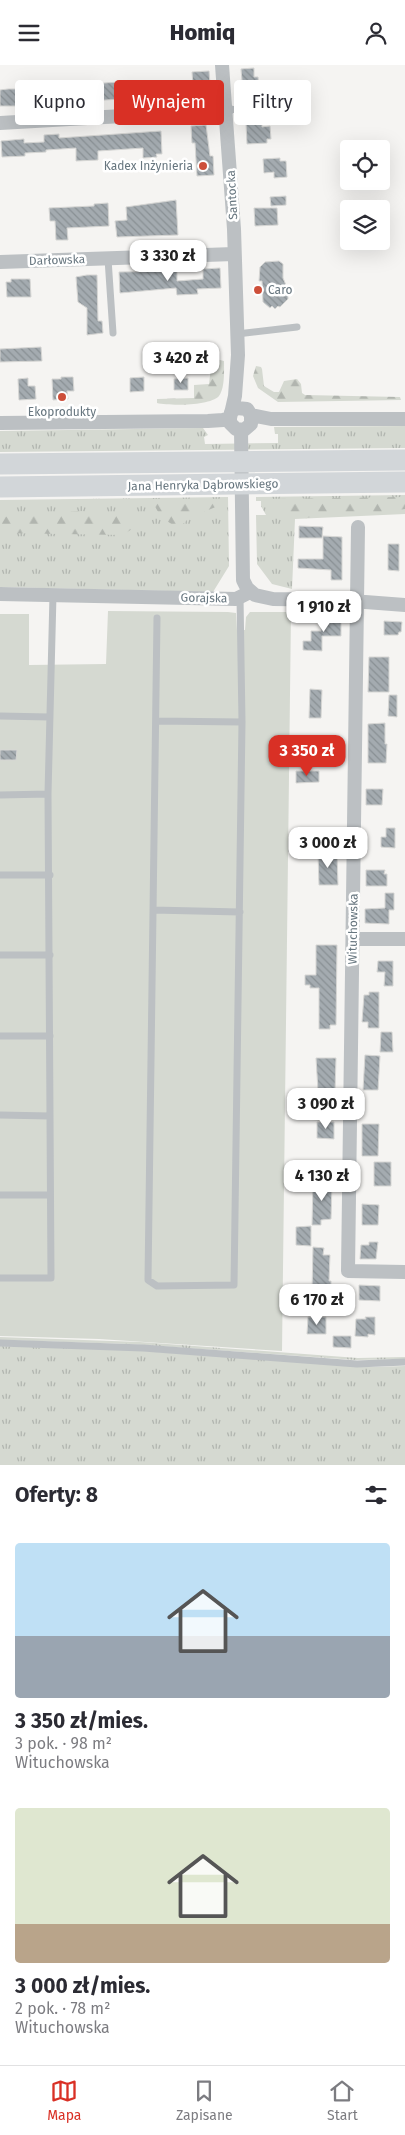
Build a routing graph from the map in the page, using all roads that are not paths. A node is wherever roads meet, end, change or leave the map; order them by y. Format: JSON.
{"nodes":[{"id":1,"x":222,"y":65,"type":"edge"},
{"id":2,"x":227,"y":109,"type":"junction"},
{"id":3,"x":234,"y":109,"type":"edge"},
{"id":4,"x":0,"y":123,"type":"edge"},
{"id":5,"x":234,"y":254,"type":"junction"},
{"id":6,"x":108,"y":259,"type":"junction"},
{"id":7,"x":0,"y":262,"type":"edge"},
{"id":8,"x":297,"y":327,"type":"dead end"},
{"id":9,"x":113,"y":333,"type":"dead end"},
{"id":10,"x":237,"y":333,"type":"junction"},
{"id":11,"x":238,"y":355,"type":"junction"},
{"id":12,"x":251,"y":413,"type":"junction"},
{"id":13,"x":230,"y":415,"type":"junction"},
{"id":14,"x":405,"y":419,"type":"edge"},
{"id":15,"x":0,"y":423,"type":"edge"},
{"id":16,"x":241,"y":436,"type":"junction"},
{"id":17,"x":405,"y":460,"type":"edge"},
{"id":18,"x":0,"y":464,"type":"edge"},
{"id":19,"x":405,"y":483,"type":"edge"},
{"id":20,"x":4,"y":491,"type":"edge"},
{"id":21,"x":358,"y":527,"type":"dead end"},
{"id":22,"x":0,"y":594,"type":"edge"},
{"id":23,"x":53,"y":595,"type":"junction"},
{"id":24,"x":245,"y":595,"type":"junction"},
{"id":25,"x":358,"y":602,"type":"junction"},
{"id":26,"x":405,"y":605,"type":"edge"},
{"id":27,"x":157,"y":618,"type":"dead end"},
{"id":28,"x":0,"y":716,"type":"edge"},
{"id":29,"x":49,"y":717,"type":"junction"},
{"id":30,"x":156,"y":721,"type":"junction"},
{"id":31,"x":242,"y":722,"type":"junction"},
{"id":32,"x":48,"y":794,"type":"junction"},
{"id":33,"x":0,"y":795,"type":"edge"},
{"id":34,"x":0,"y":875,"type":"edge"},
{"id":35,"x":50,"y":875,"type":"junction"},
{"id":36,"x":153,"y":910,"type":"junction"},
{"id":37,"x":240,"y":912,"type":"junction"},
{"id":38,"x":353,"y":939,"type":"junction"},
{"id":39,"x":405,"y":939,"type":"edge"},
{"id":40,"x":0,"y":955,"type":"edge"},
{"id":41,"x":50,"y":955,"type":"junction"},
{"id":42,"x":0,"y":1036,"type":"edge"},
{"id":43,"x":50,"y":1036,"type":"junction"},
{"id":44,"x":0,"y":1115,"type":"edge"},
{"id":45,"x":50,"y":1115,"type":"junction"},
{"id":46,"x":0,"y":1195,"type":"edge"},
{"id":47,"x":50,"y":1195,"type":"junction"},
{"id":48,"x":405,"y":1272,"type":"edge"},
{"id":49,"x":0,"y":1278,"type":"edge"},
{"id":50,"x":0,"y":1343,"type":"edge"},
{"id":51,"x":405,"y":1362,"type":"edge"}],
"edges":[{"from":1,"to":2,"type":"street","name":"Santocka"},
{"from":2,"to":3,"type":"lane"},
{"from":2,"to":4,"type":"street"},
{"from":2,"to":5,"type":"street","name":"Santocka"},
{"from":5,"to":6,"type":"street","name":"Darłowska"},
{"from":5,"to":10,"type":"street","name":"Santocka"},
{"from":6,"to":7,"type":"street","name":"Darłowska"},
{"from":6,"to":9,"type":"lane"},
{"from":8,"to":10,"type":"lane"},
{"from":10,"to":11,"type":"street","name":"Santocka"},
{"from":11,"to":12,"type":"street","name":"Santocka"},
{"from":11,"to":13,"type":"street","name":"Santocka"},
{"from":12,"to":13,"type":"street"},
{"from":12,"to":14,"type":"street"},
{"from":12,"to":16,"type":"street"},
{"from":13,"to":15,"type":"street"},
{"from":13,"to":16,"type":"street"},
{"from":16,"to":24,"type":"street"},
{"from":17,"to":18,"type":"main road","name":"Jana Henryka Dąbrowskiego"},
{"from":19,"to":20,"type":"main road","name":"Jana Henryka Dąbrowskiego"},
{"from":21,"to":25,"type":"street","name":"Wituchowska"},
{"from":22,"to":23,"type":"street","name":"Gorajska"},
{"from":23,"to":24,"type":"street","name":"Gorajska"},
{"from":23,"to":29,"type":"lane"},
{"from":24,"to":25,"type":"street","name":"Gorajska"},
{"from":24,"to":31,"type":"lane"},
{"from":25,"to":26,"type":"street","name":"Gorajska"},
{"from":25,"to":38,"type":"street","name":"Wituchowska"},
{"from":27,"to":30,"type":"lane"},
{"from":28,"to":29,"type":"lane"},
{"from":29,"to":32,"type":"lane"},
{"from":30,"to":31,"type":"lane"},
{"from":30,"to":36,"type":"lane"},
{"from":31,"to":37,"type":"lane"},
{"from":32,"to":33,"type":"lane"},
{"from":32,"to":35,"type":"lane"},
{"from":34,"to":35,"type":"lane"},
{"from":35,"to":41,"type":"lane"},
{"from":36,"to":37,"type":"lane"},
{"from":36,"to":37,"type":"lane"},
{"from":38,"to":39,"type":"street"},
{"from":38,"to":48,"type":"street","name":"Wituchowska"},
{"from":40,"to":41,"type":"lane"},
{"from":41,"to":43,"type":"lane"},
{"from":42,"to":43,"type":"lane"},
{"from":43,"to":45,"type":"lane"},
{"from":44,"to":45,"type":"lane"},
{"from":45,"to":47,"type":"lane"},
{"from":46,"to":47,"type":"lane"},
{"from":47,"to":49,"type":"lane"},
{"from":50,"to":51,"type":"lane"}]}
